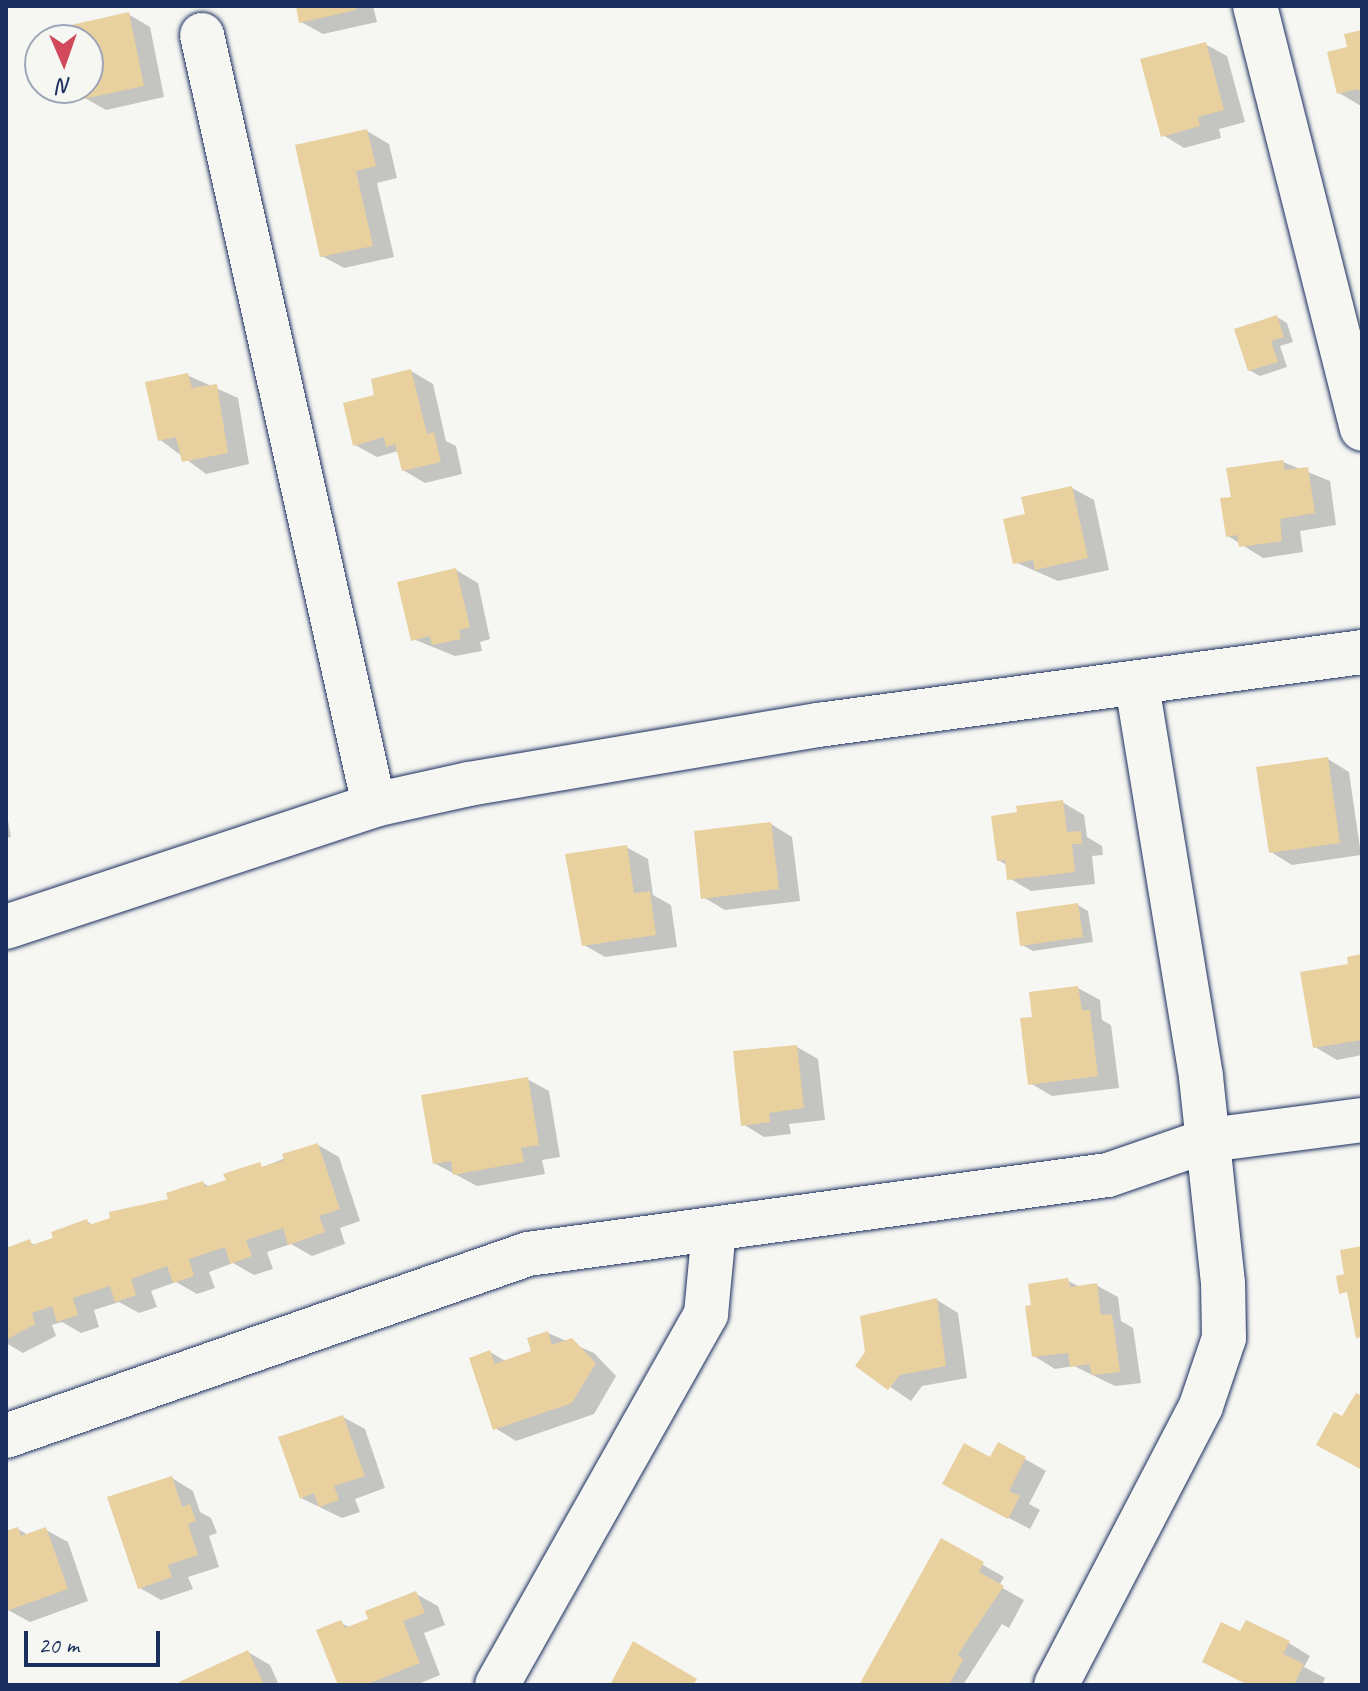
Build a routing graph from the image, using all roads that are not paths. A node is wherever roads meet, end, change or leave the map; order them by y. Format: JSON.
{"nodes":[{"id":1,"x":1255,"y":6,"type":"edge"},
{"id":2,"x":202,"y":35,"type":"dead end"},
{"id":3,"x":1362,"y":429,"type":"edge"},
{"id":4,"x":1362,"y":652,"type":"edge"},
{"id":5,"x":1137,"y":685,"type":"junction"},
{"id":6,"x":374,"y":805,"type":"junction"},
{"id":7,"x":6,"y":927,"type":"edge"},
{"id":8,"x":1362,"y":1120,"type":"edge"},
{"id":9,"x":1209,"y":1140,"type":"junction"},
{"id":10,"x":714,"y":1229,"type":"junction"},
{"id":11,"x":6,"y":1436,"type":"edge"},
{"id":12,"x":497,"y":1685,"type":"edge"},
{"id":13,"x":1056,"y":1685,"type":"edge"}],
"edges":[{"from":1,"to":3,"type":"street"},
{"from":2,"to":6,"type":"street"},
{"from":4,"to":5,"type":"street"},
{"from":5,"to":6,"type":"street"},
{"from":5,"to":9,"type":"street"},
{"from":6,"to":7,"type":"street"},
{"from":8,"to":9,"type":"street"},
{"from":9,"to":10,"type":"street"},
{"from":9,"to":13,"type":"street"},
{"from":10,"to":11,"type":"street"},
{"from":10,"to":12,"type":"street"}]}
